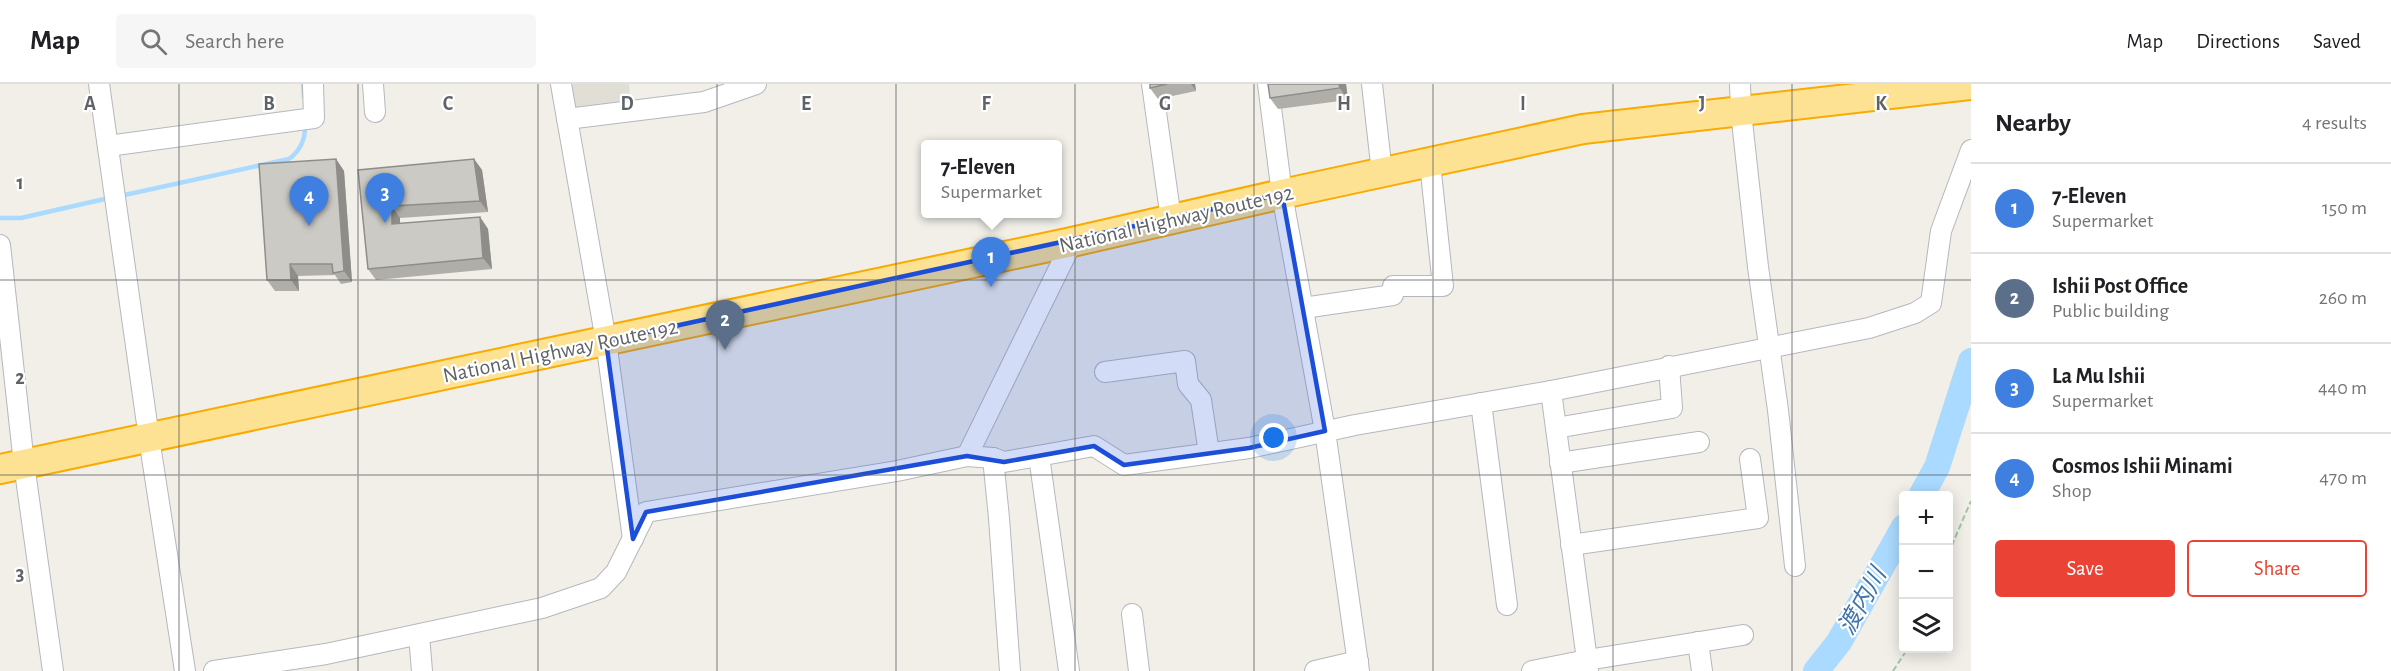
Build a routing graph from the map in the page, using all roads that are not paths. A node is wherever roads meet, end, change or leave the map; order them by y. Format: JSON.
{"nodes":[{"id":1,"x":99,"y":84,"type":"edge"},
{"id":2,"x":313,"y":84,"type":"edge"},
{"id":3,"x":373,"y":84,"type":"edge"},
{"id":4,"x":561,"y":84,"type":"edge"},
{"id":5,"x":756,"y":84,"type":"edge"},
{"id":6,"x":1152,"y":84,"type":"edge"},
{"id":7,"x":1268,"y":84,"type":"edge"},
{"id":8,"x":1372,"y":84,"type":"edge"},
{"id":9,"x":1740,"y":84,"type":"edge"},
{"id":10,"x":1971,"y":85,"type":"edge"},
{"id":11,"x":375,"y":112,"type":"dead end"},
{"id":12,"x":1741,"y":112,"type":"junction"},
{"id":13,"x":567,"y":119,"type":"junction"},
{"id":14,"x":108,"y":146,"type":"junction"},
{"id":15,"x":1971,"y":150,"type":"edge"},
{"id":16,"x":1430,"y":163,"type":"junction"},
{"id":17,"x":1382,"y":173,"type":"junction"},
{"id":18,"x":1282,"y":194,"type":"junction"},
{"id":19,"x":1170,"y":219,"type":"junction"},
{"id":20,"x":1072,"y":242,"type":"junction"},
{"id":21,"x":0,"y":245,"type":"edge"},
{"id":22,"x":1303,"y":308,"type":"junction"},
{"id":23,"x":606,"y":341,"type":"junction"},
{"id":24,"x":1768,"y":347,"type":"junction"},
{"id":25,"x":1669,"y":366,"type":"junction"},
{"id":26,"x":1105,"y":372,"type":"dead end"},
{"id":27,"x":1551,"y":391,"type":"junction"},
{"id":28,"x":1481,"y":403,"type":"junction"},
{"id":29,"x":1556,"y":428,"type":"junction"},
{"id":30,"x":1325,"y":431,"type":"junction"},
{"id":31,"x":149,"y":438,"type":"junction"},
{"id":32,"x":1699,"y":442,"type":"dead end"},
{"id":33,"x":1209,"y":453,"type":"junction"},
{"id":34,"x":967,"y":456,"type":"junction"},
{"id":35,"x":1039,"y":456,"type":"junction"},
{"id":36,"x":993,"y":458,"type":"junction"},
{"id":37,"x":1750,"y":459,"type":"dead end"},
{"id":38,"x":1560,"y":463,"type":"junction"},
{"id":39,"x":12,"y":466,"type":"edge"},
{"id":40,"x":633,"y":539,"type":"junction"},
{"id":41,"x":1572,"y":545,"type":"junction"},
{"id":42,"x":1795,"y":566,"type":"dead end"},
{"id":43,"x":1507,"y":605,"type":"dead end"},
{"id":44,"x":1132,"y":614,"type":"dead end"},
{"id":45,"x":419,"y":634,"type":"junction"},
{"id":46,"x":1743,"y":635,"type":"dead end"},
{"id":47,"x":1698,"y":642,"type":"junction"},
{"id":48,"x":1587,"y":665,"type":"edge"},
{"id":49,"x":1358,"y":666,"type":"edge"},
{"id":50,"x":1554,"y":669,"type":"edge"},
{"id":51,"x":53,"y":671,"type":"edge"},
{"id":52,"x":185,"y":671,"type":"edge"},
{"id":53,"x":214,"y":671,"type":"edge"},
{"id":54,"x":422,"y":671,"type":"edge"},
{"id":55,"x":1010,"y":671,"type":"edge"},
{"id":56,"x":1069,"y":671,"type":"edge"},
{"id":57,"x":1139,"y":671,"type":"edge"},
{"id":58,"x":1315,"y":671,"type":"edge"},
{"id":59,"x":1532,"y":671,"type":"edge"},
{"id":60,"x":1702,"y":671,"type":"edge"}],
"edges":[{"from":1,"to":14,"type":"street"},
{"from":2,"to":14,"type":"street"},
{"from":3,"to":11,"type":"street"},
{"from":4,"to":13,"type":"street"},
{"from":5,"to":13,"type":"street"},
{"from":6,"to":19,"type":"street"},
{"from":7,"to":18,"type":"street"},
{"from":8,"to":17,"type":"street"},
{"from":9,"to":12,"type":"street"},
{"from":10,"to":12,"type":"highway","name":"National Highway Route 192"},
{"from":12,"to":16,"type":"highway","name":"National Highway Route 192"},
{"from":12,"to":24,"type":"street"},
{"from":13,"to":23,"type":"street"},
{"from":14,"to":31,"type":"street"},
{"from":15,"to":24,"type":"street"},
{"from":16,"to":17,"type":"highway","name":"National Highway Route 192"},
{"from":16,"to":22,"type":"street"},
{"from":17,"to":18,"type":"highway","name":"National Highway Route 192"},
{"from":18,"to":19,"type":"highway","name":"National Highway Route 192"},
{"from":18,"to":22,"type":"street"},
{"from":19,"to":20,"type":"highway","name":"National Highway Route 192"},
{"from":20,"to":23,"type":"highway","name":"National Highway Route 192"},
{"from":20,"to":34,"type":"street"},
{"from":21,"to":39,"type":"street"},
{"from":22,"to":30,"type":"street"},
{"from":23,"to":31,"type":"highway","name":"National Highway Route 192"},
{"from":23,"to":40,"type":"street"},
{"from":24,"to":25,"type":"street"},
{"from":24,"to":42,"type":"street"},
{"from":25,"to":27,"type":"street"},
{"from":25,"to":29,"type":"street"},
{"from":26,"to":33,"type":"street"},
{"from":27,"to":28,"type":"street"},
{"from":27,"to":29,"type":"street"},
{"from":28,"to":30,"type":"street"},
{"from":28,"to":43,"type":"street"},
{"from":29,"to":38,"type":"street"},
{"from":30,"to":33,"type":"street"},
{"from":30,"to":49,"type":"street"},
{"from":31,"to":39,"type":"highway","name":"National Highway Route 192"},
{"from":31,"to":52,"type":"street"},
{"from":32,"to":38,"type":"street"},
{"from":33,"to":35,"type":"street"},
{"from":34,"to":36,"type":"street"},
{"from":34,"to":40,"type":"street"},
{"from":35,"to":36,"type":"street"},
{"from":35,"to":56,"type":"street"},
{"from":36,"to":55,"type":"street"},
{"from":37,"to":41,"type":"street"},
{"from":38,"to":41,"type":"street"},
{"from":39,"to":51,"type":"street"},
{"from":40,"to":45,"type":"street"},
{"from":41,"to":48,"type":"street"},
{"from":44,"to":57,"type":"street"},
{"from":45,"to":53,"type":"street"},
{"from":45,"to":54,"type":"street"},
{"from":46,"to":47,"type":"street"},
{"from":47,"to":48,"type":"street"},
{"from":47,"to":60,"type":"street"},
{"from":48,"to":50,"type":"street"},
{"from":49,"to":58,"type":"street"},
{"from":50,"to":59,"type":"street"}]}
